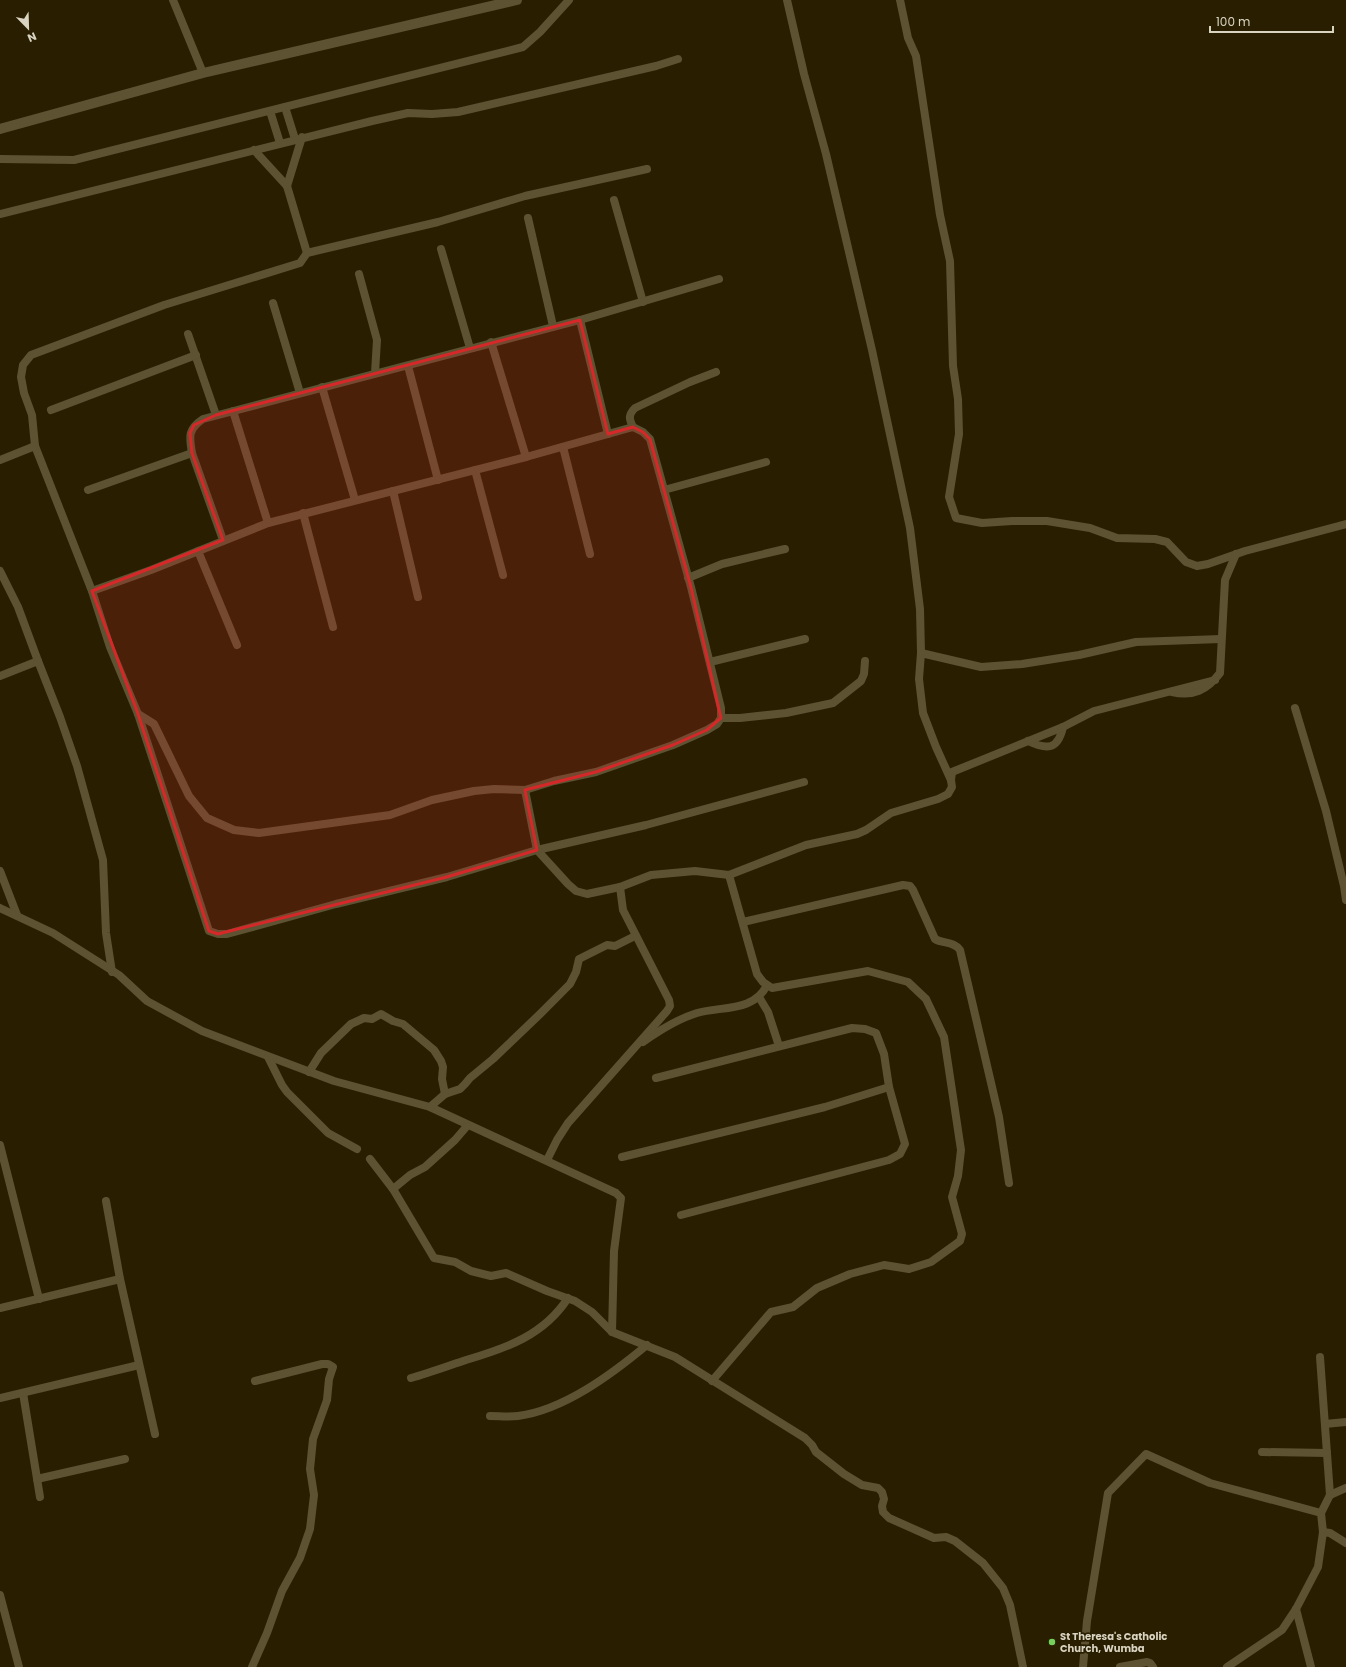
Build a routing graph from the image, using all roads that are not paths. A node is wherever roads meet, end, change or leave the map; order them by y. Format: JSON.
{"nodes":[{"id":1,"x":172,"y":0,"type":"edge"},
{"id":2,"x":517,"y":0,"type":"edge"},
{"id":3,"x":569,"y":0,"type":"edge"},
{"id":4,"x":787,"y":0,"type":"edge"},
{"id":5,"x":900,"y":0,"type":"edge"},
{"id":6,"x":678,"y":59,"type":"dead end"},
{"id":7,"x":203,"y":73,"type":"junction"},
{"id":8,"x":285,"y":107,"type":"junction"},
{"id":9,"x":270,"y":111,"type":"junction"},
{"id":10,"x":0,"y":129,"type":"edge"},
{"id":11,"x":299,"y":138,"type":"junction"},
{"id":12,"x":280,"y":143,"type":"junction"},
{"id":13,"x":254,"y":150,"type":"junction"},
{"id":14,"x":0,"y":158,"type":"edge"},
{"id":15,"x":647,"y":169,"type":"dead end"},
{"id":16,"x":287,"y":186,"type":"junction"},
{"id":17,"x":614,"y":200,"type":"dead end"},
{"id":18,"x":0,"y":214,"type":"edge"},
{"id":19,"x":528,"y":218,"type":"dead end"},
{"id":20,"x":441,"y":249,"type":"dead end"},
{"id":21,"x":307,"y":253,"type":"junction"},
{"id":22,"x":359,"y":274,"type":"dead end"},
{"id":23,"x":719,"y":279,"type":"dead end"},
{"id":24,"x":642,"y":302,"type":"junction"},
{"id":25,"x":273,"y":303,"type":"dead end"},
{"id":26,"x":580,"y":320,"type":"junction"},
{"id":27,"x":553,"y":326,"type":"junction"},
{"id":28,"x":188,"y":334,"type":"dead end"},
{"id":29,"x":491,"y":342,"type":"junction"},
{"id":30,"x":470,"y":348,"type":"junction"},
{"id":31,"x":196,"y":355,"type":"junction"},
{"id":32,"x":408,"y":366,"type":"junction"},
{"id":33,"x":716,"y":372,"type":"dead end"},
{"id":34,"x":374,"y":373,"type":"junction"},
{"id":35,"x":322,"y":387,"type":"junction"},
{"id":36,"x":300,"y":393,"type":"junction"},
{"id":37,"x":51,"y":410,"type":"dead end"},
{"id":38,"x":233,"y":411,"type":"junction"},
{"id":39,"x":216,"y":415,"type":"junction"},
{"id":40,"x":633,"y":427,"type":"junction"},
{"id":41,"x":608,"y":434,"type":"junction"},
{"id":42,"x":35,"y":446,"type":"junction"},
{"id":43,"x":563,"y":447,"type":"junction"},
{"id":44,"x":192,"y":454,"type":"junction"},
{"id":45,"x":526,"y":457,"type":"junction"},
{"id":46,"x":0,"y":460,"type":"edge"},
{"id":47,"x":766,"y":462,"type":"dead end"},
{"id":48,"x":475,"y":470,"type":"junction"},
{"id":49,"x":438,"y":480,"type":"junction"},
{"id":50,"x":88,"y":490,"type":"dead end"},
{"id":51,"x":664,"y":490,"type":"junction"},
{"id":52,"x":393,"y":491,"type":"junction"},
{"id":53,"x":355,"y":500,"type":"junction"},
{"id":54,"x":303,"y":513,"type":"junction"},
{"id":55,"x":268,"y":523,"type":"junction"},
{"id":56,"x":1346,"y":524,"type":"edge"},
{"id":57,"x":223,"y":540,"type":"junction"},
{"id":58,"x":785,"y":549,"type":"dead end"},
{"id":59,"x":198,"y":550,"type":"junction"},
{"id":60,"x":590,"y":554,"type":"dead end"},
{"id":61,"x":1236,"y":554,"type":"junction"},
{"id":62,"x":0,"y":571,"type":"edge"},
{"id":63,"x":503,"y":575,"type":"dead end"},
{"id":64,"x":688,"y":578,"type":"junction"},
{"id":65,"x":92,"y":591,"type":"junction"},
{"id":66,"x":418,"y":597,"type":"dead end"},
{"id":67,"x":333,"y":627,"type":"dead end"},
{"id":68,"x":805,"y":639,"type":"dead end"},
{"id":69,"x":1221,"y":639,"type":"junction"},
{"id":70,"x":237,"y":645,"type":"dead end"},
{"id":71,"x":921,"y":653,"type":"junction"},
{"id":72,"x":38,"y":660,"type":"junction"},
{"id":73,"x":865,"y":661,"type":"dead end"},
{"id":74,"x":710,"y":662,"type":"junction"},
{"id":75,"x":0,"y":676,"type":"edge"},
{"id":76,"x":1295,"y":708,"type":"dead end"},
{"id":77,"x":138,"y":714,"type":"junction"},
{"id":78,"x":721,"y":718,"type":"junction"},
{"id":79,"x":1064,"y":727,"type":"junction"},
{"id":80,"x":1028,"y":741,"type":"junction"},
{"id":81,"x":951,"y":780,"type":"junction"},
{"id":82,"x":804,"y":782,"type":"dead end"},
{"id":83,"x":526,"y":790,"type":"junction"},
{"id":84,"x":537,"y":850,"type":"junction"},
{"id":85,"x":0,"y":871,"type":"edge"},
{"id":86,"x":730,"y":875,"type":"junction"},
{"id":87,"x":620,"y":887,"type":"junction"},
{"id":88,"x":1345,"y":888,"type":"edge"},
{"id":89,"x":1346,"y":900,"type":"edge"},
{"id":90,"x":0,"y":908,"type":"edge"},
{"id":91,"x":16,"y":916,"type":"junction"},
{"id":92,"x":743,"y":922,"type":"junction"},
{"id":93,"x":635,"y":936,"type":"junction"},
{"id":94,"x":112,"y":972,"type":"junction"},
{"id":95,"x":767,"y":985,"type":"junction"},
{"id":96,"x":759,"y":998,"type":"junction"},
{"id":97,"x":780,"y":1046,"type":"junction"},
{"id":98,"x":630,"y":1051,"type":"junction"},
{"id":99,"x":268,"y":1057,"type":"junction"},
{"id":100,"x":309,"y":1072,"type":"junction"},
{"id":101,"x":656,"y":1078,"type":"dead end"},
{"id":102,"x":889,"y":1087,"type":"junction"},
{"id":103,"x":445,"y":1094,"type":"junction"},
{"id":104,"x":430,"y":1108,"type":"junction"},
{"id":105,"x":467,"y":1126,"type":"junction"},
{"id":106,"x":0,"y":1145,"type":"edge"},
{"id":107,"x":357,"y":1150,"type":"dead end"},
{"id":108,"x":622,"y":1157,"type":"dead end"},
{"id":109,"x":370,"y":1159,"type":"dead end"},
{"id":110,"x":547,"y":1160,"type":"junction"},
{"id":111,"x":1009,"y":1183,"type":"dead end"},
{"id":112,"x":393,"y":1189,"type":"junction"},
{"id":113,"x":106,"y":1201,"type":"dead end"},
{"id":114,"x":681,"y":1215,"type":"dead end"},
{"id":115,"x":120,"y":1279,"type":"junction"},
{"id":116,"x":568,"y":1298,"type":"junction"},
{"id":117,"x":39,"y":1299,"type":"junction"},
{"id":118,"x":0,"y":1308,"type":"edge"},
{"id":119,"x":612,"y":1332,"type":"junction"},
{"id":120,"x":647,"y":1345,"type":"junction"},
{"id":121,"x":1320,"y":1357,"type":"dead end"},
{"id":122,"x":140,"y":1366,"type":"junction"},
{"id":123,"x":411,"y":1378,"type":"dead end"},
{"id":124,"x":255,"y":1381,"type":"dead end"},
{"id":125,"x":712,"y":1381,"type":"junction"},
{"id":126,"x":23,"y":1393,"type":"junction"},
{"id":127,"x":0,"y":1398,"type":"edge"},
{"id":128,"x":490,"y":1416,"type":"dead end"},
{"id":129,"x":1346,"y":1422,"type":"edge"},
{"id":130,"x":1325,"y":1424,"type":"junction"},
{"id":131,"x":155,"y":1434,"type":"dead end"},
{"id":132,"x":1262,"y":1452,"type":"dead end"},
{"id":133,"x":1327,"y":1453,"type":"junction"},
{"id":134,"x":125,"y":1459,"type":"dead end"},
{"id":135,"x":38,"y":1479,"type":"junction"},
{"id":136,"x":1346,"y":1488,"type":"edge"},
{"id":137,"x":1330,"y":1496,"type":"junction"},
{"id":138,"x":40,"y":1497,"type":"dead end"},
{"id":139,"x":1321,"y":1513,"type":"junction"},
{"id":140,"x":1323,"y":1532,"type":"junction"},
{"id":141,"x":1346,"y":1543,"type":"edge"},
{"id":142,"x":0,"y":1595,"type":"edge"},
{"id":143,"x":1296,"y":1609,"type":"junction"},
{"id":144,"x":19,"y":1667,"type":"edge"},
{"id":145,"x":252,"y":1667,"type":"edge"},
{"id":146,"x":1023,"y":1667,"type":"edge"},
{"id":147,"x":1084,"y":1667,"type":"edge"},
{"id":148,"x":1120,"y":1667,"type":"edge"},
{"id":149,"x":1153,"y":1667,"type":"edge"},
{"id":150,"x":1228,"y":1667,"type":"edge"},
{"id":151,"x":1311,"y":1667,"type":"edge"}],
"edges":[{"from":1,"to":7,"type":"street"},
{"from":2,"to":7,"type":"main road"},
{"from":3,"to":8,"type":"street"},
{"from":4,"to":71,"type":"street"},
{"from":5,"to":61,"type":"street"},
{"from":6,"to":11,"type":"street"},
{"from":7,"to":10,"type":"main road"},
{"from":8,"to":9,"type":"street"},
{"from":8,"to":11,"type":"street"},
{"from":9,"to":12,"type":"street"},
{"from":9,"to":14,"type":"street"},
{"from":11,"to":12,"type":"street"},
{"from":11,"to":16,"type":"street"},
{"from":12,"to":13,"type":"street"},
{"from":13,"to":16,"type":"street"},
{"from":13,"to":18,"type":"street"},
{"from":15,"to":21,"type":"street"},
{"from":16,"to":21,"type":"street"},
{"from":17,"to":24,"type":"street"},
{"from":19,"to":27,"type":"street"},
{"from":20,"to":30,"type":"street"},
{"from":21,"to":42,"type":"street"},
{"from":22,"to":34,"type":"street"},
{"from":23,"to":24,"type":"street"},
{"from":24,"to":26,"type":"street"},
{"from":25,"to":36,"type":"street"},
{"from":26,"to":27,"type":"street"},
{"from":26,"to":41,"type":"street"},
{"from":27,"to":29,"type":"street"},
{"from":28,"to":31,"type":"street"},
{"from":29,"to":30,"type":"street"},
{"from":29,"to":45,"type":"street"},
{"from":30,"to":32,"type":"street"},
{"from":31,"to":37,"type":"street"},
{"from":31,"to":39,"type":"street"},
{"from":32,"to":34,"type":"street"},
{"from":32,"to":49,"type":"street"},
{"from":33,"to":40,"type":"street"},
{"from":34,"to":35,"type":"street"},
{"from":35,"to":36,"type":"street"},
{"from":35,"to":53,"type":"street"},
{"from":36,"to":38,"type":"street"},
{"from":38,"to":39,"type":"street"},
{"from":38,"to":55,"type":"street"},
{"from":39,"to":44,"type":"street"},
{"from":40,"to":41,"type":"street"},
{"from":40,"to":51,"type":"street"},
{"from":41,"to":43,"type":"street"},
{"from":42,"to":46,"type":"street"},
{"from":42,"to":65,"type":"street"},
{"from":43,"to":45,"type":"street"},
{"from":43,"to":60,"type":"street"},
{"from":44,"to":50,"type":"street"},
{"from":44,"to":57,"type":"street"},
{"from":45,"to":48,"type":"street"},
{"from":47,"to":51,"type":"street"},
{"from":48,"to":49,"type":"street"},
{"from":48,"to":63,"type":"street"},
{"from":49,"to":52,"type":"street"},
{"from":51,"to":64,"type":"street"},
{"from":52,"to":53,"type":"street"},
{"from":52,"to":66,"type":"street"},
{"from":53,"to":54,"type":"street"},
{"from":54,"to":55,"type":"street"},
{"from":54,"to":67,"type":"street"},
{"from":55,"to":57,"type":"street"},
{"from":56,"to":61,"type":"street"},
{"from":57,"to":59,"type":"street"},
{"from":58,"to":64,"type":"street"},
{"from":59,"to":65,"type":"street"},
{"from":59,"to":70,"type":"street"},
{"from":61,"to":69,"type":"street"},
{"from":62,"to":72,"type":"street"},
{"from":64,"to":74,"type":"street"},
{"from":65,"to":77,"type":"street"},
{"from":68,"to":74,"type":"street"},
{"from":69,"to":71,"type":"street"},
{"from":69,"to":79,"type":"street"},
{"from":71,"to":81,"type":"street"},
{"from":72,"to":75,"type":"street"},
{"from":72,"to":94,"type":"street"},
{"from":73,"to":78,"type":"street"},
{"from":74,"to":78,"type":"street"},
{"from":76,"to":88,"type":"street"},
{"from":77,"to":83,"type":"street"},
{"from":77,"to":84,"type":"street"},
{"from":78,"to":83,"type":"street"},
{"from":79,"to":80,"type":"street"},
{"from":79,"to":80,"type":"street"},
{"from":80,"to":81,"type":"street"},
{"from":81,"to":86,"type":"street"},
{"from":82,"to":84,"type":"street"},
{"from":83,"to":84,"type":"street"},
{"from":84,"to":87,"type":"street"},
{"from":85,"to":91,"type":"street"},
{"from":86,"to":87,"type":"street"},
{"from":86,"to":92,"type":"street"},
{"from":87,"to":93,"type":"street"},
{"from":88,"to":89,"type":"street"},
{"from":90,"to":91,"type":"street"},
{"from":91,"to":94,"type":"street"},
{"from":92,"to":95,"type":"street"},
{"from":92,"to":111,"type":"street"},
{"from":93,"to":98,"type":"street"},
{"from":93,"to":103,"type":"street"},
{"from":94,"to":99,"type":"street"},
{"from":95,"to":96,"type":"street"},
{"from":95,"to":125,"type":"street"},
{"from":96,"to":97,"type":"street"},
{"from":96,"to":98,"type":"street"},
{"from":97,"to":101,"type":"street"},
{"from":97,"to":102,"type":"street"},
{"from":98,"to":110,"type":"street"},
{"from":99,"to":100,"type":"street"},
{"from":99,"to":107,"type":"street"},
{"from":100,"to":103,"type":"street"},
{"from":100,"to":104,"type":"street"},
{"from":102,"to":108,"type":"street"},
{"from":102,"to":114,"type":"street"},
{"from":103,"to":104,"type":"street"},
{"from":104,"to":105,"type":"street"},
{"from":105,"to":110,"type":"street"},
{"from":105,"to":112,"type":"street"},
{"from":106,"to":117,"type":"street"},
{"from":109,"to":112,"type":"street"},
{"from":110,"to":119,"type":"street"},
{"from":112,"to":116,"type":"street"},
{"from":113,"to":115,"type":"street"},
{"from":115,"to":117,"type":"street"},
{"from":115,"to":122,"type":"street"},
{"from":116,"to":119,"type":"street"},
{"from":116,"to":123,"type":"street"},
{"from":117,"to":118,"type":"street"},
{"from":119,"to":120,"type":"street"},
{"from":120,"to":125,"type":"street"},
{"from":120,"to":128,"type":"street"},
{"from":121,"to":130,"type":"street"},
{"from":122,"to":126,"type":"street"},
{"from":122,"to":131,"type":"street"},
{"from":124,"to":145,"type":"street"},
{"from":125,"to":146,"type":"street"},
{"from":126,"to":127,"type":"street"},
{"from":126,"to":135,"type":"street"},
{"from":129,"to":130,"type":"street"},
{"from":130,"to":133,"type":"street"},
{"from":132,"to":133,"type":"street"},
{"from":133,"to":137,"type":"street"},
{"from":134,"to":135,"type":"street"},
{"from":135,"to":138,"type":"street"},
{"from":136,"to":137,"type":"street"},
{"from":137,"to":139,"type":"street"},
{"from":139,"to":140,"type":"street"},
{"from":139,"to":147,"type":"street"},
{"from":140,"to":141,"type":"street"},
{"from":140,"to":143,"type":"street"},
{"from":142,"to":144,"type":"street"},
{"from":143,"to":150,"type":"street"},
{"from":143,"to":151,"type":"street"},
{"from":148,"to":149,"type":"street"}]}
